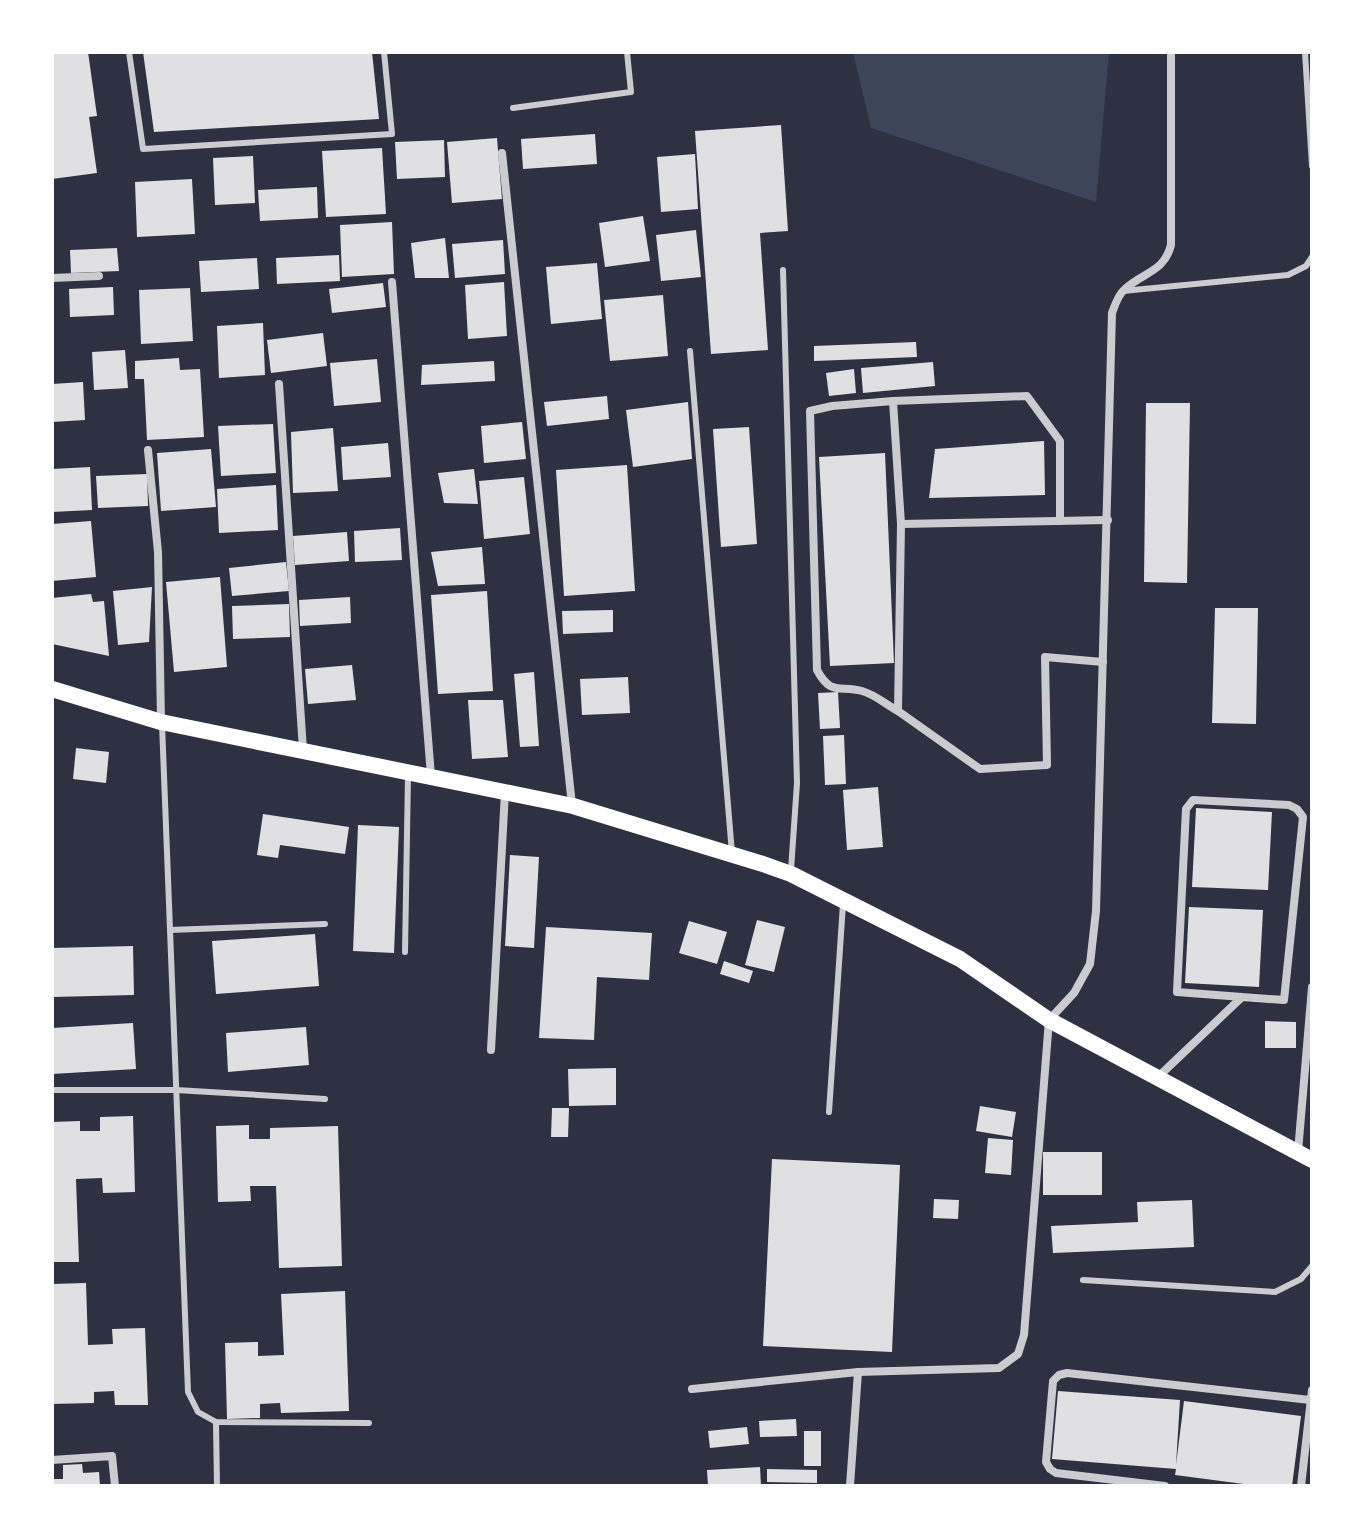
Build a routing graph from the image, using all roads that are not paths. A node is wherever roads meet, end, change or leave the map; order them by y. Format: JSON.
{"nodes":[{"id":1,"x":129,"y":52,"type":"edge"},
{"id":2,"x":384,"y":52,"type":"edge"},
{"id":3,"x":627,"y":52,"type":"edge"},
{"id":4,"x":1171,"y":52,"type":"edge"},
{"id":5,"x":1305,"y":52,"type":"edge"},
{"id":6,"x":513,"y":108,"type":"dead end"},
{"id":7,"x":502,"y":153,"type":"dead end"},
{"id":8,"x":1312,"y":166,"type":"edge"},
{"id":9,"x":1312,"y":257,"type":"edge"},
{"id":10,"x":783,"y":270,"type":"dead end"},
{"id":11,"x":99,"y":276,"type":"dead end"},
{"id":12,"x":52,"y":278,"type":"edge"},
{"id":13,"x":392,"y":282,"type":"dead end"},
{"id":14,"x":1122,"y":291,"type":"junction"},
{"id":15,"x":690,"y":351,"type":"dead end"},
{"id":16,"x":279,"y":384,"type":"dead end"},
{"id":17,"x":893,"y":401,"type":"junction"},
{"id":18,"x":148,"y":450,"type":"dead end"},
{"id":19,"x":1108,"y":520,"type":"junction"},
{"id":20,"x":1060,"y":521,"type":"junction"},
{"id":21,"x":901,"y":524,"type":"junction"},
{"id":22,"x":1103,"y":662,"type":"junction"},
{"id":23,"x":52,"y":689,"type":"edge"},
{"id":24,"x":898,"y":711,"type":"junction"},
{"id":25,"x":161,"y":722,"type":"junction"},
{"id":26,"x":303,"y":750,"type":"junction"},
{"id":27,"x":408,"y":771,"type":"junction"},
{"id":28,"x":431,"y":776,"type":"junction"},
{"id":29,"x":505,"y":791,"type":"junction"},
{"id":30,"x":573,"y":806,"type":"junction"},
{"id":31,"x":732,"y":853,"type":"junction"},
{"id":32,"x":791,"y":874,"type":"junction"},
{"id":33,"x":843,"y":900,"type":"junction"},
{"id":34,"x":325,"y":924,"type":"dead end"},
{"id":35,"x":170,"y":930,"type":"junction"},
{"id":36,"x":405,"y":952,"type":"dead end"},
{"id":37,"x":1312,"y":987,"type":"edge"},
{"id":38,"x":1242,"y":997,"type":"junction"},
{"id":39,"x":1049,"y":1020,"type":"junction"},
{"id":40,"x":491,"y":1050,"type":"dead end"},
{"id":41,"x":1158,"y":1078,"type":"junction"},
{"id":42,"x":52,"y":1090,"type":"edge"},
{"id":43,"x":176,"y":1090,"type":"junction"},
{"id":44,"x":325,"y":1099,"type":"dead end"},
{"id":45,"x":829,"y":1112,"type":"dead end"},
{"id":46,"x":1305,"y":1156,"type":"edge"},
{"id":47,"x":1312,"y":1266,"type":"edge"},
{"id":48,"x":1083,"y":1280,"type":"dead end"},
{"id":49,"x":858,"y":1372,"type":"junction"},
{"id":50,"x":692,"y":1389,"type":"dead end"},
{"id":51,"x":1312,"y":1390,"type":"edge"},
{"id":52,"x":1310,"y":1400,"type":"edge"},
{"id":53,"x":216,"y":1422,"type":"junction"},
{"id":54,"x":369,"y":1423,"type":"dead end"},
{"id":55,"x":52,"y":1460,"type":"edge"},
{"id":56,"x":115,"y":1486,"type":"edge"},
{"id":57,"x":217,"y":1486,"type":"edge"},
{"id":58,"x":850,"y":1486,"type":"edge"},
{"id":59,"x":1165,"y":1486,"type":"edge"},
{"id":60,"x":1301,"y":1486,"type":"edge"}],
"edges":[{"from":1,"to":2,"type":"lane"},
{"from":3,"to":6,"type":"lane"},
{"from":4,"to":14,"type":"street"},
{"from":5,"to":8,"type":"lane"},
{"from":7,"to":30,"type":"street"},
{"from":9,"to":14,"type":"lane"},
{"from":10,"to":32,"type":"lane"},
{"from":11,"to":12,"type":"street"},
{"from":13,"to":28,"type":"street"},
{"from":14,"to":19,"type":"street"},
{"from":15,"to":31,"type":"lane"},
{"from":16,"to":26,"type":"street"},
{"from":17,"to":20,"type":"street"},
{"from":17,"to":21,"type":"street"},
{"from":17,"to":24,"type":"street"},
{"from":18,"to":25,"type":"street"},
{"from":19,"to":20,"type":"street"},
{"from":19,"to":22,"type":"street"},
{"from":20,"to":21,"type":"street"},
{"from":21,"to":24,"type":"street"},
{"from":22,"to":24,"type":"street"},
{"from":22,"to":39,"type":"street"},
{"from":23,"to":25,"type":"main road"},
{"from":25,"to":26,"type":"main road"},
{"from":25,"to":35,"type":"lane"},
{"from":26,"to":27,"type":"main road"},
{"from":27,"to":28,"type":"main road"},
{"from":27,"to":36,"type":"lane"},
{"from":28,"to":29,"type":"main road"},
{"from":29,"to":30,"type":"main road"},
{"from":29,"to":40,"type":"street"},
{"from":30,"to":31,"type":"main road"},
{"from":31,"to":32,"type":"main road"},
{"from":32,"to":33,"type":"main road"},
{"from":33,"to":39,"type":"main road"},
{"from":33,"to":45,"type":"lane"},
{"from":34,"to":35,"type":"lane"},
{"from":35,"to":43,"type":"lane"},
{"from":37,"to":46,"type":"street"},
{"from":38,"to":38,"type":"street"},
{"from":38,"to":41,"type":"street"},
{"from":39,"to":41,"type":"main road"},
{"from":39,"to":49,"type":"street"},
{"from":41,"to":46,"type":"main road"},
{"from":42,"to":43,"type":"lane"},
{"from":43,"to":44,"type":"lane"},
{"from":43,"to":53,"type":"lane"},
{"from":47,"to":48,"type":"lane"},
{"from":49,"to":50,"type":"street"},
{"from":49,"to":58,"type":"street"},
{"from":51,"to":52,"type":"street"},
{"from":52,"to":59,"type":"street"},
{"from":52,"to":60,"type":"street"},
{"from":53,"to":54,"type":"lane"},
{"from":53,"to":57,"type":"lane"},
{"from":55,"to":56,"type":"street"}]}
